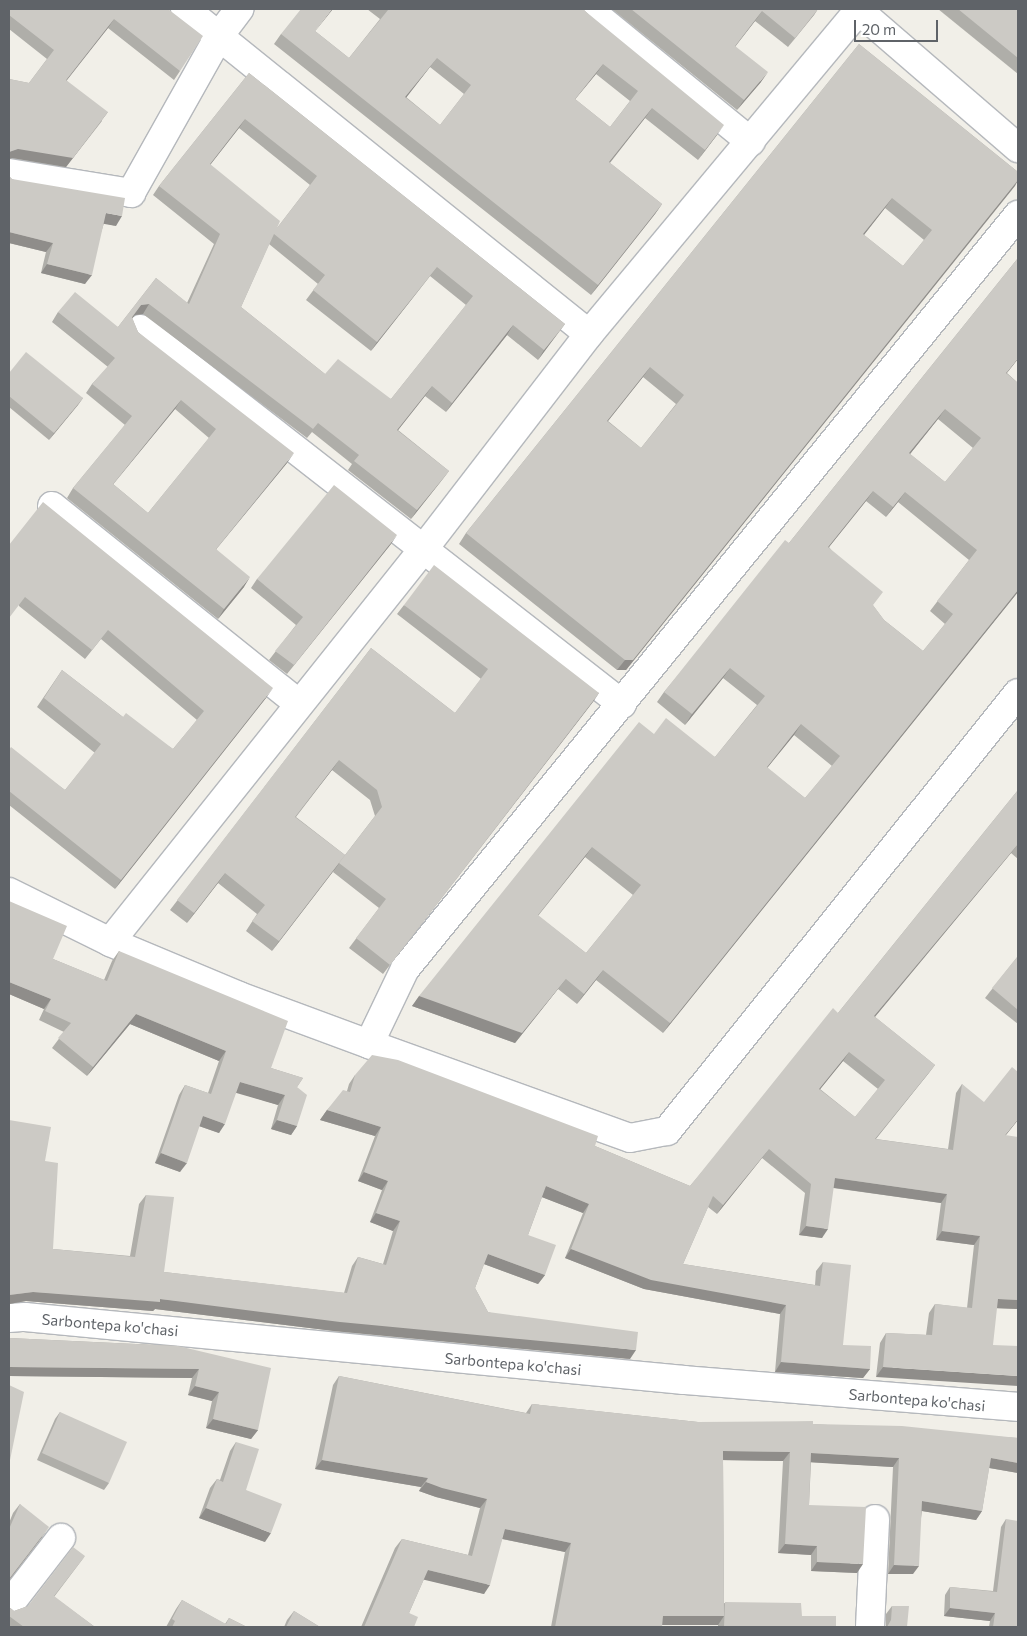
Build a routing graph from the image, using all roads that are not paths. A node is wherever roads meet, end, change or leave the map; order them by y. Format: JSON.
{"nodes":[{"id":1,"x":185,"y":9,"type":"edge"},
{"id":2,"x":239,"y":9,"type":"edge"},
{"id":3,"x":588,"y":9,"type":"edge"},
{"id":4,"x":871,"y":13,"type":"edge"},
{"id":5,"x":219,"y":36,"type":"junction"},
{"id":6,"x":751,"y":142,"type":"junction"},
{"id":7,"x":1018,"y":148,"type":"edge"},
{"id":8,"x":9,"y":173,"type":"edge"},
{"id":9,"x":1018,"y":215,"type":"edge"},
{"id":10,"x":140,"y":329,"type":"dead end"},
{"id":11,"x":589,"y":334,"type":"junction"},
{"id":12,"x":52,"y":506,"type":"dead end"},
{"id":13,"x":425,"y":547,"type":"junction"},
{"id":14,"x":1018,"y":693,"type":"edge"},
{"id":15,"x":298,"y":704,"type":"junction"},
{"id":16,"x":622,"y":704,"type":"junction"},
{"id":17,"x":9,"y":892,"type":"edge"},
{"id":18,"x":110,"y":942,"type":"junction"},
{"id":19,"x":369,"y":1044,"type":"junction"},
{"id":20,"x":9,"y":1318,"type":"edge"},
{"id":21,"x":1018,"y":1406,"type":"edge"},
{"id":22,"x":875,"y":1519,"type":"dead end"},
{"id":23,"x":61,"y":1538,"type":"dead end"},
{"id":24,"x":9,"y":1605,"type":"edge"},
{"id":25,"x":870,"y":1627,"type":"edge"}],
"edges":[{"from":1,"to":5,"type":"street"},
{"from":2,"to":5,"type":"street"},
{"from":3,"to":6,"type":"street"},
{"from":4,"to":6,"type":"street"},
{"from":4,"to":7,"type":"street"},
{"from":5,"to":8,"type":"street"},
{"from":5,"to":11,"type":"street"},
{"from":6,"to":11,"type":"street"},
{"from":9,"to":16,"type":"street"},
{"from":10,"to":13,"type":"street"},
{"from":11,"to":13,"type":"street"},
{"from":12,"to":15,"type":"street"},
{"from":13,"to":15,"type":"street"},
{"from":13,"to":16,"type":"street"},
{"from":14,"to":19,"type":"street"},
{"from":15,"to":18,"type":"street"},
{"from":16,"to":19,"type":"street"},
{"from":17,"to":18,"type":"street"},
{"from":18,"to":19,"type":"street"},
{"from":20,"to":21,"type":"street","name":"Sarbontepa ko'chasi"},
{"from":22,"to":25,"type":"street"},
{"from":23,"to":24,"type":"street"}]}
